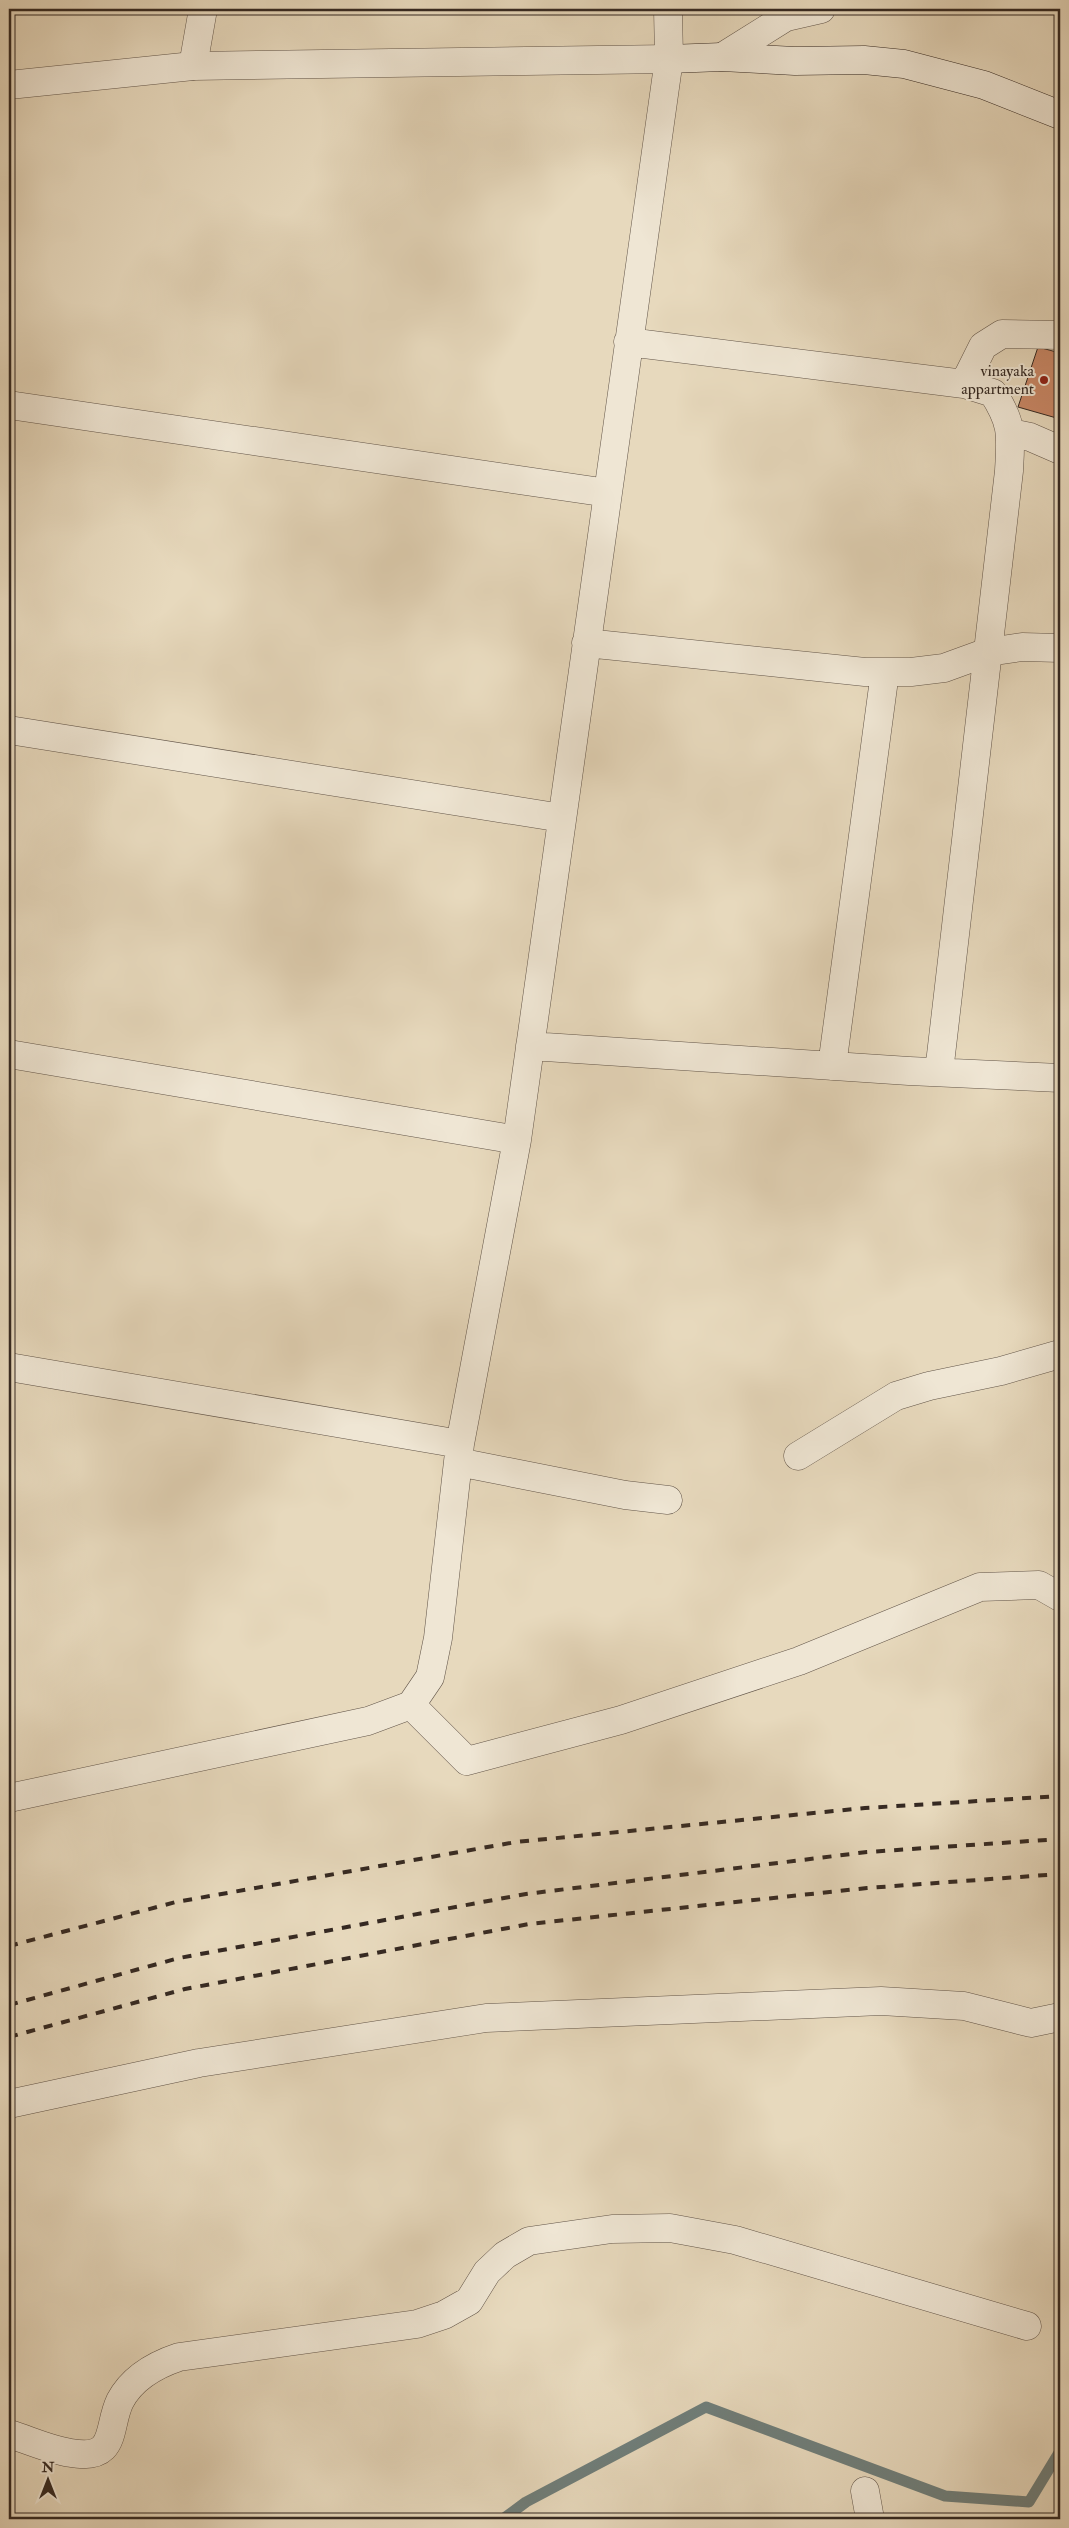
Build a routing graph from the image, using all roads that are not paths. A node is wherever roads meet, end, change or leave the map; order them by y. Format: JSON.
{"nodes":[{"id":1,"x":203,"y":9,"type":"edge"},
{"id":2,"x":668,"y":9,"type":"edge"},
{"id":3,"x":821,"y":9,"type":"edge"},
{"id":4,"x":722,"y":57,"type":"junction"},
{"id":5,"x":669,"y":59,"type":"junction"},
{"id":6,"x":193,"y":66,"type":"junction"},
{"id":7,"x":9,"y":85,"type":"edge"},
{"id":8,"x":1060,"y":115,"type":"edge"},
{"id":9,"x":1060,"y":335,"type":"edge"},
{"id":10,"x":628,"y":342,"type":"junction"},
{"id":11,"x":964,"y":384,"type":"junction"},
{"id":12,"x":9,"y":405,"type":"edge"},
{"id":13,"x":1011,"y":434,"type":"junction"},
{"id":14,"x":1060,"y":450,"type":"edge"},
{"id":15,"x":608,"y":493,"type":"junction"},
{"id":16,"x":586,"y":643,"type":"junction"},
{"id":17,"x":1060,"y":648,"type":"edge"},
{"id":18,"x":988,"y":652,"type":"junction"},
{"id":19,"x":885,"y":672,"type":"junction"},
{"id":20,"x":9,"y":730,"type":"edge"},
{"id":21,"x":562,"y":818,"type":"junction"},
{"id":22,"x":530,"y":1046,"type":"junction"},
{"id":23,"x":9,"y":1054,"type":"edge"},
{"id":24,"x":832,"y":1066,"type":"junction"},
{"id":25,"x":939,"y":1072,"type":"junction"},
{"id":26,"x":1060,"y":1078,"type":"edge"},
{"id":27,"x":517,"y":1140,"type":"junction"},
{"id":28,"x":1060,"y":1354,"type":"edge"},
{"id":29,"x":9,"y":1367,"type":"edge"},
{"id":30,"x":459,"y":1453,"type":"junction"},
{"id":31,"x":798,"y":1456,"type":"dead end"},
{"id":32,"x":668,"y":1500,"type":"dead end"},
{"id":33,"x":1060,"y":1597,"type":"edge"},
{"id":34,"x":411,"y":1705,"type":"junction"},
{"id":35,"x":9,"y":1798,"type":"edge"},
{"id":36,"x":1060,"y":2017,"type":"edge"},
{"id":37,"x":9,"y":2104,"type":"edge"},
{"id":38,"x":1027,"y":2326,"type":"dead end"},
{"id":39,"x":9,"y":2434,"type":"edge"},
{"id":40,"x":865,"y":2491,"type":"dead end"},
{"id":41,"x":870,"y":2519,"type":"edge"}],
"edges":[{"from":1,"to":6,"type":"street"},
{"from":2,"to":5,"type":"street"},
{"from":3,"to":4,"type":"street"},
{"from":4,"to":5,"type":"street"},
{"from":4,"to":8,"type":"street"},
{"from":5,"to":6,"type":"street"},
{"from":5,"to":10,"type":"street"},
{"from":6,"to":7,"type":"street"},
{"from":9,"to":11,"type":"street"},
{"from":10,"to":11,"type":"street"},
{"from":10,"to":15,"type":"street"},
{"from":11,"to":13,"type":"street"},
{"from":12,"to":15,"type":"street"},
{"from":13,"to":14,"type":"street"},
{"from":13,"to":18,"type":"street"},
{"from":15,"to":16,"type":"street"},
{"from":16,"to":19,"type":"street"},
{"from":16,"to":21,"type":"street"},
{"from":17,"to":18,"type":"street"},
{"from":18,"to":19,"type":"street"},
{"from":18,"to":25,"type":"street"},
{"from":19,"to":24,"type":"street"},
{"from":20,"to":21,"type":"street"},
{"from":21,"to":22,"type":"street"},
{"from":22,"to":24,"type":"street"},
{"from":22,"to":27,"type":"street"},
{"from":23,"to":27,"type":"street"},
{"from":24,"to":25,"type":"street"},
{"from":25,"to":26,"type":"street"},
{"from":27,"to":30,"type":"street"},
{"from":28,"to":31,"type":"street"},
{"from":29,"to":30,"type":"street"},
{"from":30,"to":32,"type":"street"},
{"from":30,"to":34,"type":"street"},
{"from":33,"to":34,"type":"street"},
{"from":34,"to":35,"type":"street"},
{"from":36,"to":37,"type":"street"},
{"from":38,"to":39,"type":"street"},
{"from":40,"to":41,"type":"street"}]}
